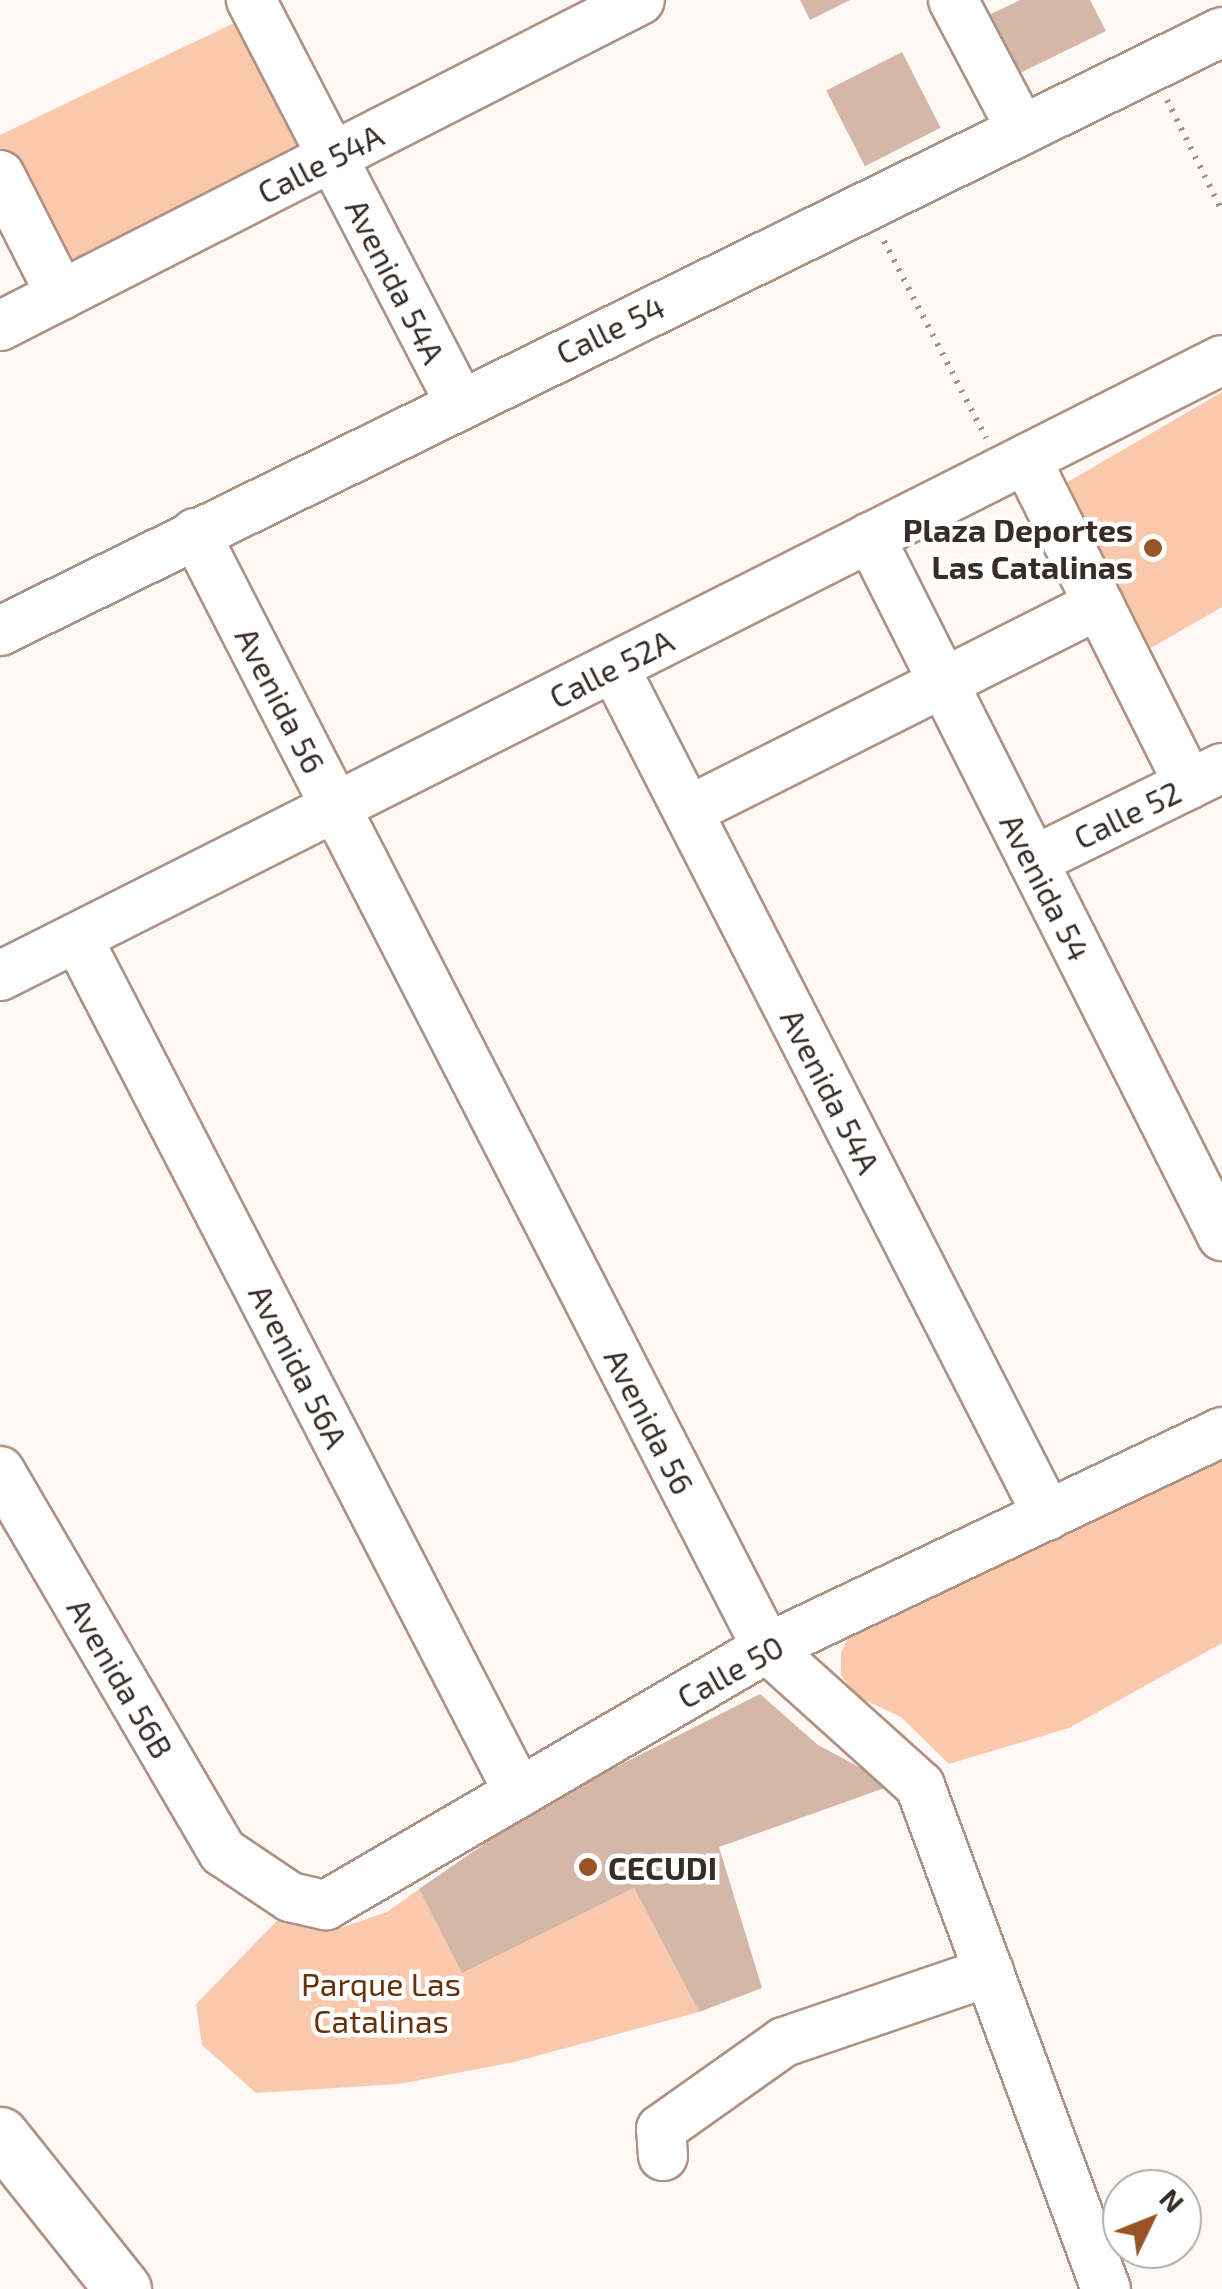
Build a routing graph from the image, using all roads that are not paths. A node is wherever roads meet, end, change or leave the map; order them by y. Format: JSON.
{"nodes":[{"id":1,"x":251,"y":0,"type":"edge"},
{"id":2,"x":953,"y":0,"type":"edge"},
{"id":3,"x":615,"y":6,"type":"edge"},
{"id":4,"x":1222,"y":32,"type":"edge"},
{"id":5,"x":1021,"y":129,"type":"junction"},
{"id":6,"x":332,"y":157,"type":"junction"},
{"id":7,"x":0,"y":174,"type":"edge"},
{"id":8,"x":61,"y":295,"type":"junction"},
{"id":9,"x":0,"y":326,"type":"edge"},
{"id":10,"x":1222,"y":360,"type":"edge"},
{"id":11,"x":459,"y":402,"type":"junction"},
{"id":12,"x":1014,"y":465,"type":"junction"},
{"id":13,"x":195,"y":533,"type":"junction"},
{"id":14,"x":870,"y":537,"type":"junction"},
{"id":15,"x":1099,"y":604,"type":"junction"},
{"id":16,"x":0,"y":630,"type":"edge"},
{"id":17,"x":614,"y":667,"type":"junction"},
{"id":18,"x":946,"y":686,"type":"junction"},
{"id":19,"x":1205,"y":776,"type":"edge"},
{"id":20,"x":336,"y":808,"type":"junction"},
{"id":21,"x":688,"y":811,"type":"junction"},
{"id":22,"x":1033,"y":861,"type":"junction"},
{"id":23,"x":78,"y":939,"type":"junction"},
{"id":24,"x":0,"y":976,"type":"edge"},
{"id":25,"x":1222,"y":1236,"type":"edge"},
{"id":26,"x":1222,"y":1432,"type":"edge"},
{"id":27,"x":0,"y":1470,"type":"edge"},
{"id":28,"x":1048,"y":1516,"type":"junction"},
{"id":29,"x":767,"y":1648,"type":"junction"},
{"id":30,"x":519,"y":1793,"type":"junction"},
{"id":31,"x":252,"y":1877,"type":"joint"},
{"id":32,"x":989,"y":1972,"type":"junction"},
{"id":33,"x":663,"y":2156,"type":"dead end"},
{"id":34,"x":9,"y":2165,"type":"edge"},
{"id":35,"x":122,"y":2289,"type":"edge"},
{"id":36,"x":1106,"y":2289,"type":"edge"}],
"edges":[{"from":1,"to":6,"type":"street","name":"Avenida 54A"},
{"from":2,"to":5,"type":"street"},
{"from":3,"to":6,"type":"street","name":"Calle 54A"},
{"from":4,"to":5,"type":"street","name":"Calle 54"},
{"from":5,"to":11,"type":"street","name":"Calle 54"},
{"from":6,"to":8,"type":"street","name":"Calle 54A"},
{"from":6,"to":11,"type":"street","name":"Avenida 54A"},
{"from":7,"to":8,"type":"street"},
{"from":8,"to":9,"type":"street","name":"Calle 54A"},
{"from":10,"to":12,"type":"street","name":"Calle 52A"},
{"from":11,"to":13,"type":"street","name":"Calle 54"},
{"from":12,"to":14,"type":"street","name":"Calle 52A"},
{"from":12,"to":15,"type":"street"},
{"from":13,"to":16,"type":"street","name":"Calle 54"},
{"from":13,"to":20,"type":"street","name":"Avenida 56"},
{"from":14,"to":17,"type":"street","name":"Calle 52A"},
{"from":14,"to":18,"type":"street","name":"Avenida 54"},
{"from":15,"to":18,"type":"street"},
{"from":15,"to":19,"type":"street"},
{"from":17,"to":20,"type":"street","name":"Calle 52A"},
{"from":17,"to":21,"type":"street","name":"Avenida 54A"},
{"from":18,"to":21,"type":"street"},
{"from":18,"to":22,"type":"street","name":"Avenida 54"},
{"from":19,"to":22,"type":"street","name":"Calle 52"},
{"from":20,"to":23,"type":"street","name":"Calle 52A"},
{"from":20,"to":29,"type":"street","name":"Avenida 56"},
{"from":21,"to":28,"type":"street","name":"Avenida 54A"},
{"from":22,"to":25,"type":"street","name":"Avenida 54"},
{"from":23,"to":24,"type":"street","name":"Calle 52A"},
{"from":23,"to":30,"type":"street","name":"Avenida 56A"},
{"from":26,"to":28,"type":"street","name":"Calle 50"},
{"from":27,"to":31,"type":"street","name":"Avenida 56B"},
{"from":28,"to":29,"type":"street","name":"Calle 50"},
{"from":29,"to":30,"type":"street","name":"Calle 50"},
{"from":29,"to":32,"type":"street","name":"Avenida 56"},
{"from":30,"to":31,"type":"street","name":"Calle 50"},
{"from":32,"to":33,"type":"street"},
{"from":32,"to":36,"type":"street","name":"Avenida 56"},
{"from":34,"to":35,"type":"main road"}]}
